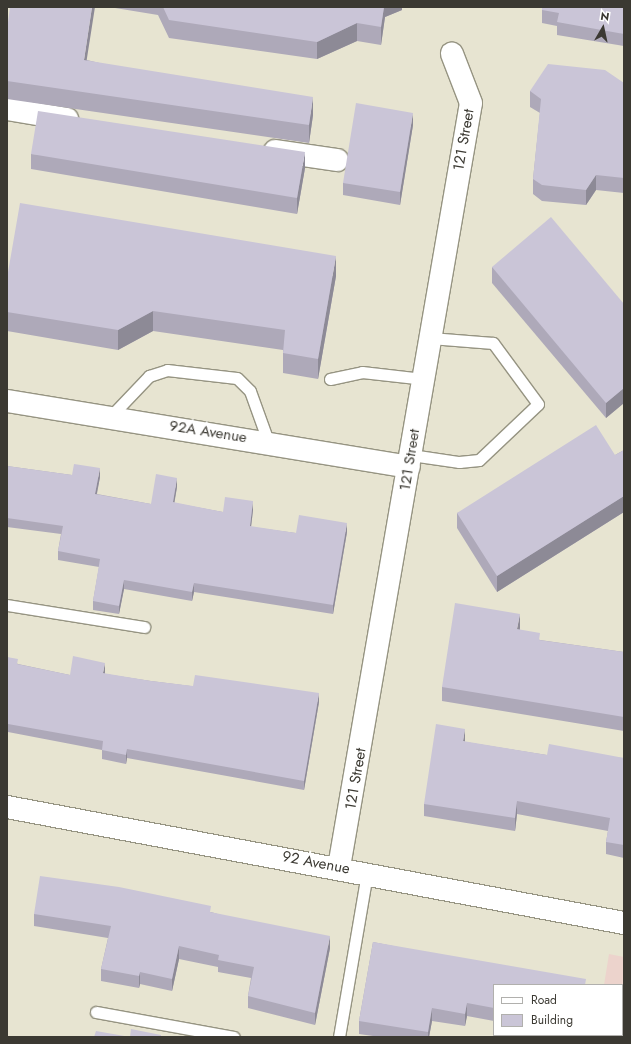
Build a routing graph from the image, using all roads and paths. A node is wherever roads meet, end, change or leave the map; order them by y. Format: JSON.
{"nodes":[{"id":1,"x":452,"y":54,"type":"dead end"},
{"id":2,"x":7,"y":110,"type":"edge"},
{"id":3,"x":86,"y":122,"type":"edge"},
{"id":4,"x":251,"y":147,"type":"edge"},
{"id":5,"x":337,"y":160,"type":"dead end"},
{"id":6,"x":430,"y":338,"type":"junction"},
{"id":7,"x":330,"y":378,"type":"dead end"},
{"id":8,"x":423,"y":379,"type":"junction"},
{"id":9,"x":7,"y":401,"type":"edge"},
{"id":10,"x":110,"y":417,"type":"junction"},
{"id":11,"x":268,"y":441,"type":"junction"},
{"id":12,"x":410,"y":461,"type":"junction"},
{"id":13,"x":7,"y":605,"type":"edge"},
{"id":14,"x":144,"y":627,"type":"dead end"},
{"id":15,"x":7,"y":807,"type":"edge"},
{"id":16,"x":339,"y":867,"type":"junction"},
{"id":17,"x":367,"y":873,"type":"junction"},
{"id":18,"x":624,"y":922,"type":"edge"},
{"id":19,"x":96,"y":1012,"type":"dead end"},
{"id":20,"x":234,"y":1037,"type":"edge"},
{"id":21,"x":339,"y":1037,"type":"edge"}],
"edges":[{"from":1,"to":6,"type":"street","name":"121 Street"},
{"from":2,"to":3,"type":"street"},
{"from":4,"to":5,"type":"street"},
{"from":6,"to":8,"type":"street","name":"121 Street"},
{"from":6,"to":12,"type":"lane"},
{"from":7,"to":8,"type":"lane"},
{"from":8,"to":12,"type":"street","name":"121 Street"},
{"from":9,"to":10,"type":"street","name":"92A Avenue"},
{"from":10,"to":11,"type":"street","name":"92A Avenue"},
{"from":10,"to":11,"type":"lane"},
{"from":11,"to":12,"type":"street","name":"92A Avenue"},
{"from":12,"to":16,"type":"street","name":"121 Street"},
{"from":13,"to":14,"type":"lane"},
{"from":15,"to":16,"type":"street","name":"92 Avenue"},
{"from":16,"to":17,"type":"street","name":"92 Avenue"},
{"from":17,"to":18,"type":"street","name":"92 Avenue"},
{"from":17,"to":21,"type":"lane"},
{"from":19,"to":20,"type":"lane"}]}
